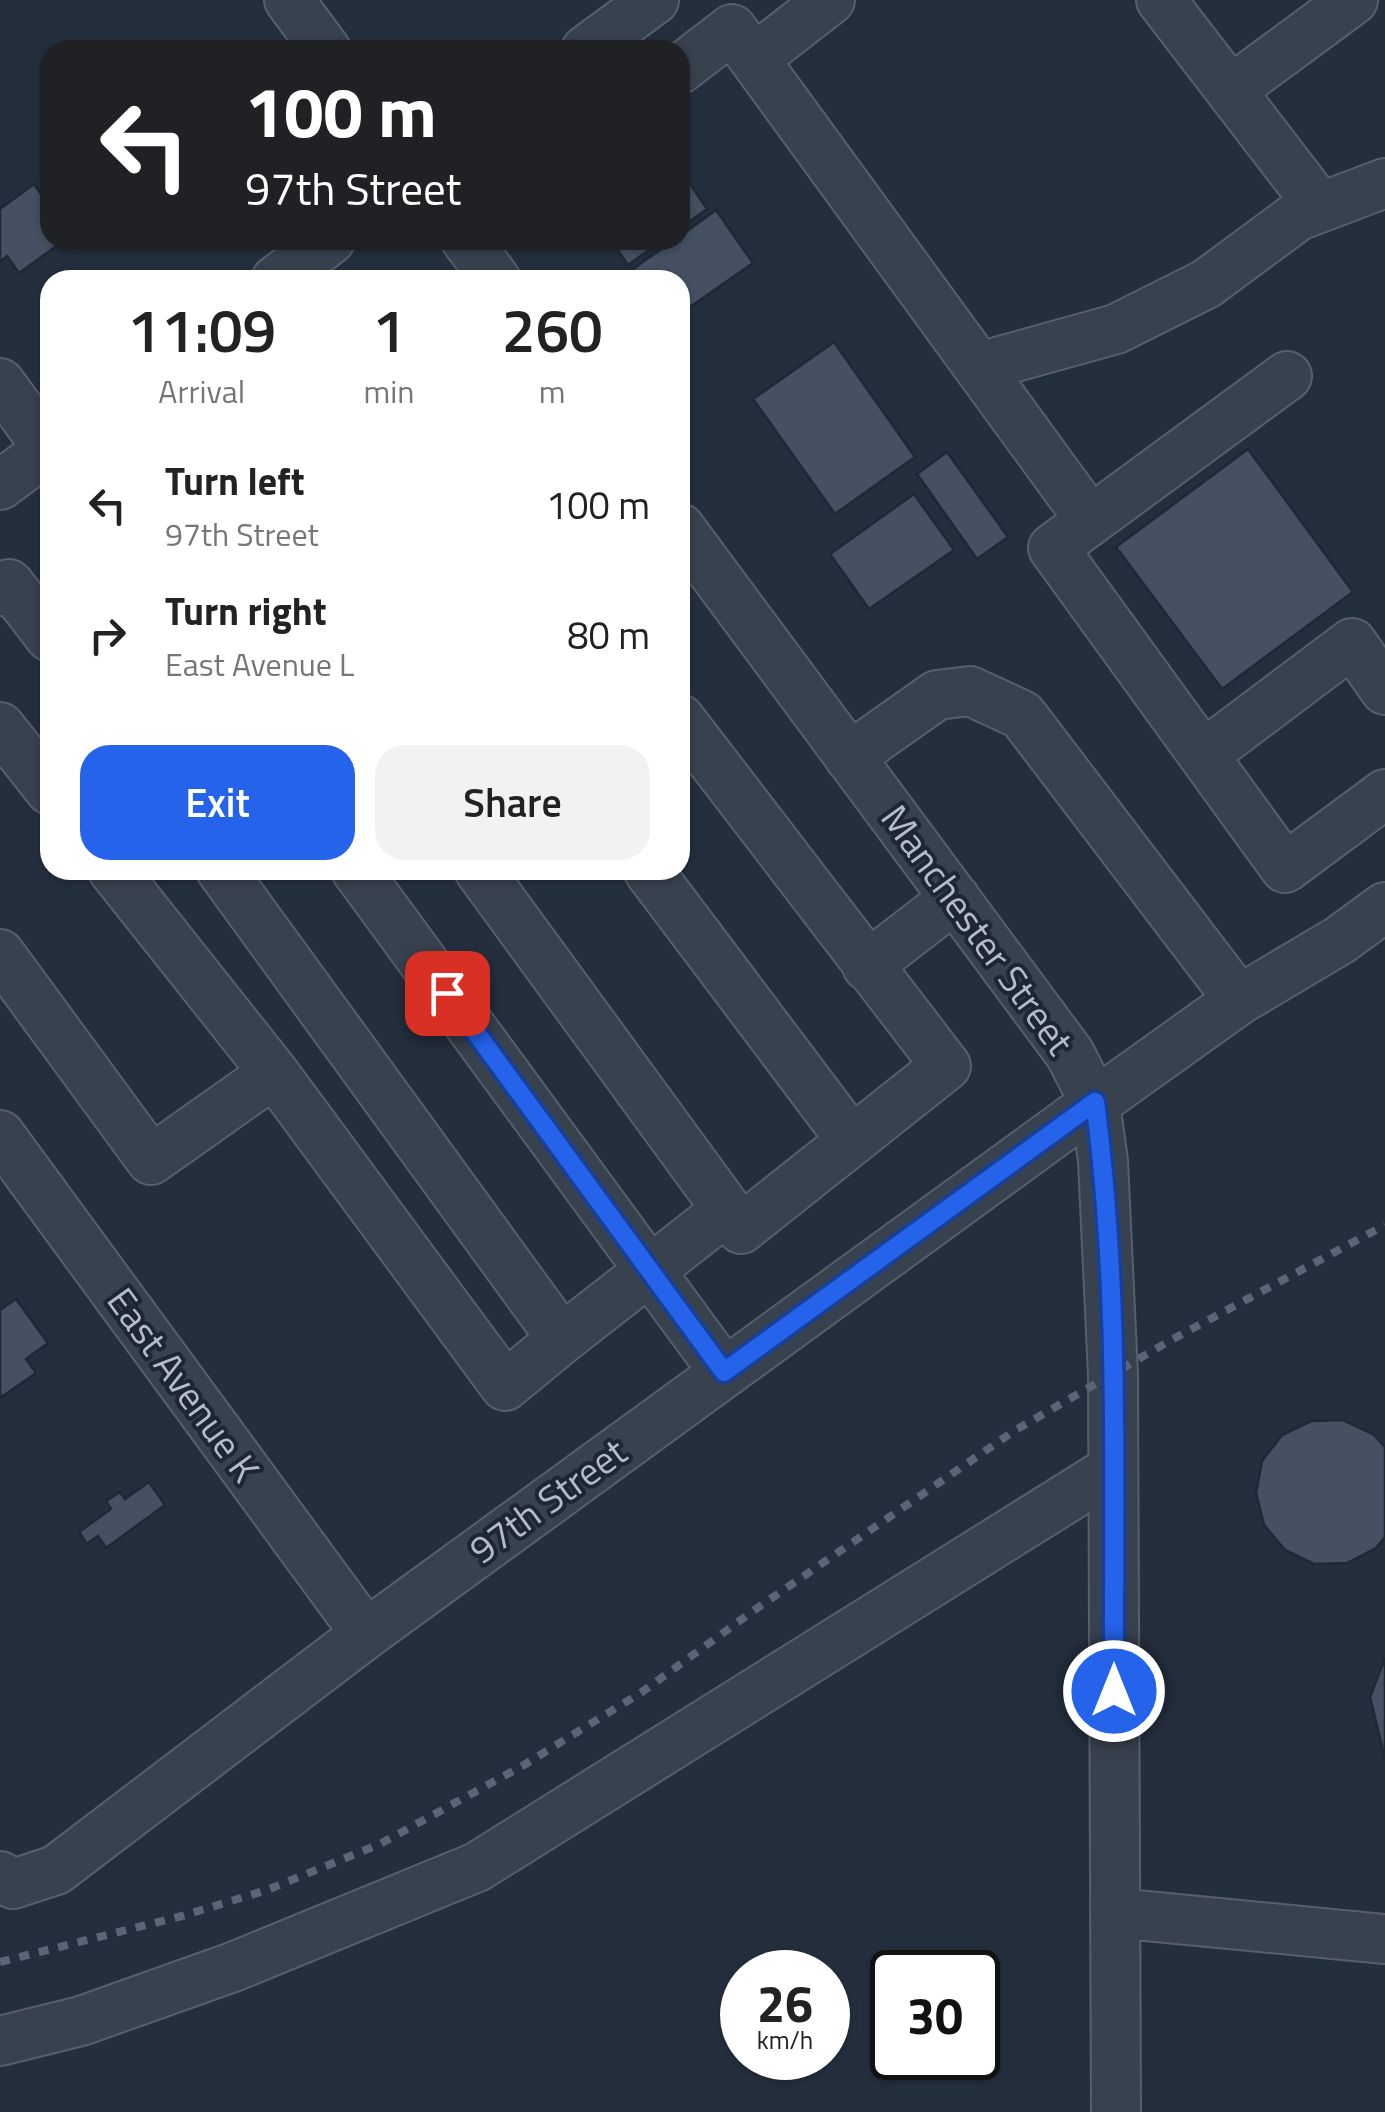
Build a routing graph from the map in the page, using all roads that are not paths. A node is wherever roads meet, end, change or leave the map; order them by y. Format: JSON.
{"nodes":[{"id":1,"x":289,"y":0,"type":"edge"},
{"id":2,"x":830,"y":0,"type":"edge"},
{"id":3,"x":1161,"y":0,"type":"edge"},
{"id":4,"x":1354,"y":0,"type":"edge"},
{"id":5,"x":647,"y":2,"type":"edge"},
{"id":6,"x":319,"y":40,"type":"edge"},
{"id":7,"x":599,"y":40,"type":"edge"},
{"id":8,"x":754,"y":59,"type":"junction"},
{"id":9,"x":690,"y":61,"type":"edge"},
{"id":10,"x":1230,"y":90,"type":"junction"},
{"id":11,"x":1385,"y":183,"type":"edge"},
{"id":12,"x":1320,"y":207,"type":"junction"},
{"id":13,"x":316,"y":250,"type":"edge"},
{"id":14,"x":290,"y":270,"type":"edge"},
{"id":15,"x":979,"y":366,"type":"junction"},
{"id":16,"x":1287,"y":376,"type":"dead end"},
{"id":17,"x":0,"y":383,"type":"edge"},
{"id":18,"x":40,"y":436,"type":"edge"},
{"id":19,"x":40,"y":456,"type":"edge"},
{"id":20,"x":0,"y":485,"type":"edge"},
{"id":21,"x":1074,"y":498,"type":"dead end"},
{"id":22,"x":690,"y":541,"type":"edge"},
{"id":23,"x":0,"y":591,"type":"edge"},
{"id":24,"x":40,"y":623,"type":"edge"},
{"id":25,"x":1385,"y":690,"type":"edge"},
{"id":26,"x":0,"y":727,"type":"edge"},
{"id":27,"x":690,"y":732,"type":"edge"},
{"id":28,"x":1203,"y":755,"type":"junction"},
{"id":29,"x":850,"y":757,"type":"junction"},
{"id":30,"x":40,"y":777,"type":"edge"},
{"id":31,"x":1385,"y":794,"type":"edge"},
{"id":32,"x":121,"y":880,"type":"edge"},
{"id":33,"x":228,"y":880,"type":"edge"},
{"id":34,"x":363,"y":880,"type":"edge"},
{"id":35,"x":486,"y":880,"type":"edge"},
{"id":36,"x":656,"y":880,"type":"edge"},
{"id":37,"x":955,"y":898,"type":"junction"},
{"id":38,"x":1385,"y":908,"type":"edge"},
{"id":39,"x":0,"y":954,"type":"edge"},
{"id":40,"x":867,"y":966,"type":"junction"},
{"id":41,"x":1239,"y":1000,"type":"junction"},
{"id":42,"x":274,"y":1074,"type":"junction"},
{"id":43,"x":1095,"y":1102,"type":"junction"},
{"id":44,"x":0,"y":1135,"type":"edge"},
{"id":45,"x":852,"y":1141,"type":"junction"},
{"id":46,"x":728,"y":1210,"type":"junction"},
{"id":47,"x":650,"y":1270,"type":"junction"},
{"id":48,"x":562,"y":1339,"type":"junction"},
{"id":49,"x":724,"y":1372,"type":"junction"},
{"id":50,"x":1113,"y":1469,"type":"junction"},
{"id":51,"x":366,"y":1634,"type":"junction"},
{"id":52,"x":0,"y":1876,"type":"edge"},
{"id":53,"x":1115,"y":1913,"type":"junction"},
{"id":54,"x":1385,"y":1939,"type":"edge"},
{"id":55,"x":0,"y":2041,"type":"edge"},
{"id":56,"x":1116,"y":2112,"type":"edge"}],
"edges":[{"from":1,"to":6,"type":"street"},
{"from":2,"to":8,"type":"street"},
{"from":3,"to":10,"type":"street"},
{"from":4,"to":10,"type":"street"},
{"from":5,"to":7,"type":"street"},
{"from":8,"to":9,"type":"street"},
{"from":8,"to":15,"type":"street"},
{"from":10,"to":12,"type":"street"},
{"from":11,"to":12,"type":"street"},
{"from":12,"to":15,"type":"street"},
{"from":13,"to":14,"type":"street"},
{"from":15,"to":21,"type":"street"},
{"from":16,"to":28,"type":"street"},
{"from":17,"to":18,"type":"street"},
{"from":19,"to":20,"type":"street"},
{"from":22,"to":29,"type":"street","name":"Manchester Street"},
{"from":23,"to":24,"type":"street"},
{"from":25,"to":28,"type":"street"},
{"from":26,"to":30,"type":"street"},
{"from":27,"to":40,"type":"street"},
{"from":28,"to":31,"type":"street"},
{"from":29,"to":37,"type":"street","name":"Manchester Street"},
{"from":29,"to":41,"type":"street"},
{"from":32,"to":42,"type":"street"},
{"from":33,"to":48,"type":"street"},
{"from":34,"to":47,"type":"street"},
{"from":35,"to":46,"type":"street"},
{"from":36,"to":45,"type":"street"},
{"from":37,"to":40,"type":"street"},
{"from":37,"to":43,"type":"street","name":"Manchester Street"},
{"from":38,"to":41,"type":"street","name":"97th Street"},
{"from":39,"to":42,"type":"street"},
{"from":40,"to":45,"type":"street"},
{"from":41,"to":43,"type":"street","name":"97th Street"},
{"from":42,"to":48,"type":"street"},
{"from":43,"to":49,"type":"street","name":"97th Street"},
{"from":43,"to":50,"type":"street","name":"Manchester Street"},
{"from":44,"to":51,"type":"street","name":"East Avenue K"},
{"from":45,"to":46,"type":"street"},
{"from":46,"to":47,"type":"street"},
{"from":47,"to":48,"type":"street"},
{"from":47,"to":49,"type":"street"},
{"from":49,"to":51,"type":"street","name":"97th Street"},
{"from":50,"to":53,"type":"street","name":"Manchester Street"},
{"from":50,"to":55,"type":"street"},
{"from":51,"to":52,"type":"street","name":"97th Street"},
{"from":53,"to":54,"type":"street"},
{"from":53,"to":56,"type":"street","name":"Manchester Street"}]}
